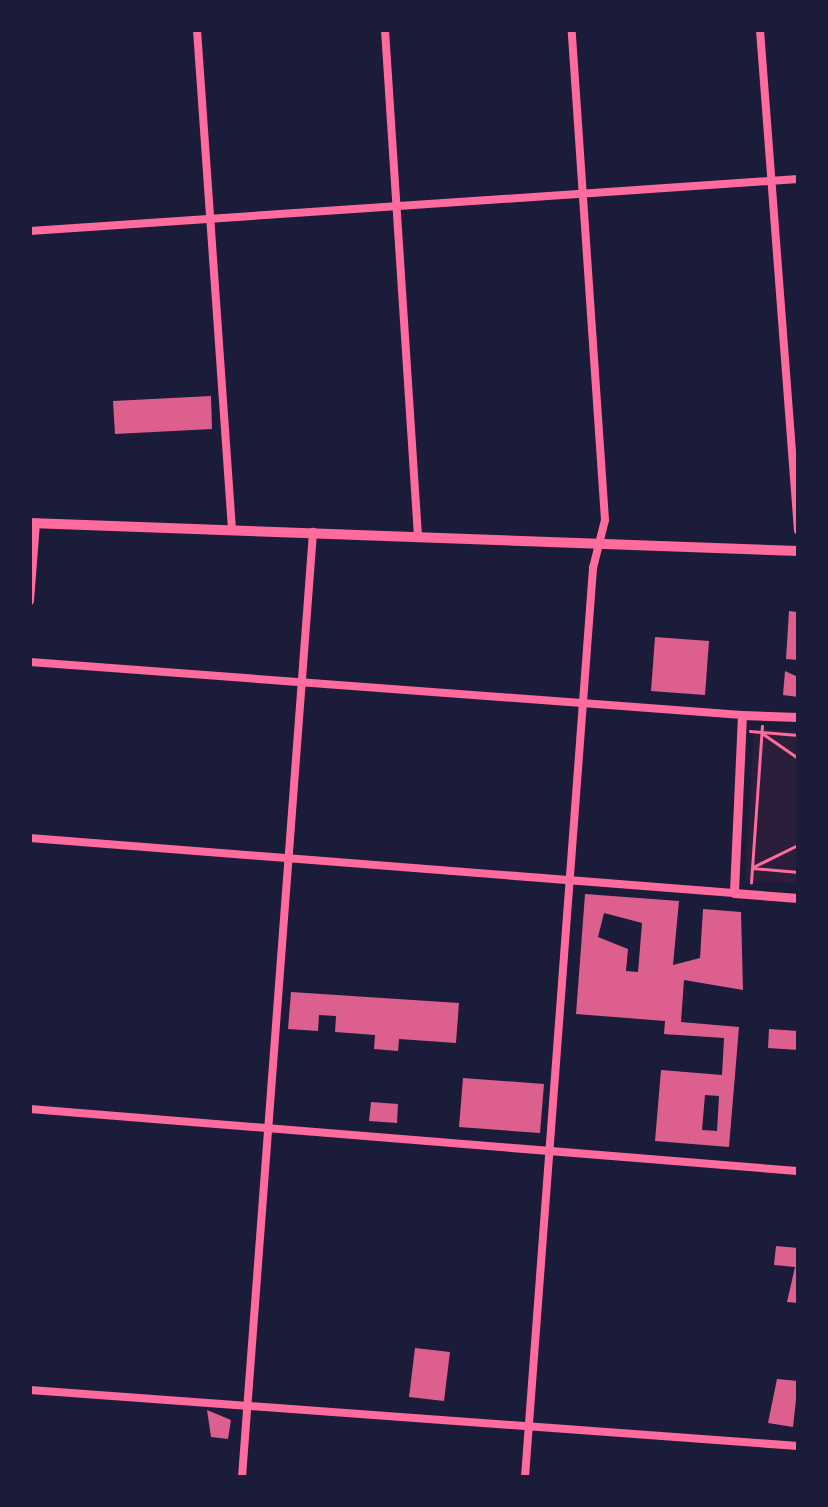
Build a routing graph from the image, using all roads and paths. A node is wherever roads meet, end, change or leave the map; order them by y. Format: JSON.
{"nodes":[{"id":1,"x":196,"y":30,"type":"edge"},
{"id":2,"x":384,"y":30,"type":"edge"},
{"id":3,"x":572,"y":30,"type":"edge"},
{"id":4,"x":760,"y":30,"type":"edge"},
{"id":5,"x":798,"y":179,"type":"edge"},
{"id":6,"x":770,"y":180,"type":"junction"},
{"id":7,"x":580,"y":191,"type":"junction"},
{"id":8,"x":396,"y":206,"type":"junction"},
{"id":9,"x":209,"y":218,"type":"junction"},
{"id":10,"x":30,"y":231,"type":"edge"},
{"id":11,"x":33,"y":523,"type":"edge"},
{"id":12,"x":232,"y":530,"type":"junction"},
{"id":13,"x":798,"y":531,"type":"edge"},
{"id":14,"x":313,"y":532,"type":"junction"},
{"id":15,"x":418,"y":536,"type":"junction"},
{"id":16,"x":599,"y":543,"type":"junction"},
{"id":17,"x":798,"y":551,"type":"edge"},
{"id":18,"x":30,"y":601,"type":"edge"},
{"id":19,"x":30,"y":662,"type":"edge"},
{"id":20,"x":304,"y":680,"type":"junction"},
{"id":21,"x":585,"y":704,"type":"junction"},
{"id":22,"x":742,"y":714,"type":"junction"},
{"id":23,"x":765,"y":715,"type":"junction"},
{"id":24,"x":798,"y":718,"type":"edge"},
{"id":25,"x":742,"y":730,"type":"junction"},
{"id":26,"x":760,"y":732,"type":"junction"},
{"id":27,"x":798,"y":735,"type":"edge"},
{"id":28,"x":798,"y":758,"type":"edge"},
{"id":29,"x":30,"y":838,"type":"edge"},
{"id":30,"x":798,"y":845,"type":"edge"},
{"id":31,"x":292,"y":858,"type":"junction"},
{"id":32,"x":736,"y":866,"type":"junction"},
{"id":33,"x":752,"y":868,"type":"junction"},
{"id":34,"x":798,"y":872,"type":"edge"},
{"id":35,"x":572,"y":880,"type":"junction"},
{"id":36,"x":734,"y":893,"type":"junction"},
{"id":37,"x":750,"y":894,"type":"junction"},
{"id":38,"x":798,"y":898,"type":"edge"},
{"id":39,"x":30,"y":1109,"type":"edge"},
{"id":40,"x":269,"y":1129,"type":"junction"},
{"id":41,"x":551,"y":1151,"type":"junction"},
{"id":42,"x":798,"y":1171,"type":"edge"},
{"id":43,"x":30,"y":1390,"type":"edge"},
{"id":44,"x":247,"y":1406,"type":"junction"},
{"id":45,"x":528,"y":1426,"type":"junction"},
{"id":46,"x":798,"y":1446,"type":"edge"},
{"id":47,"x":242,"y":1477,"type":"edge"},
{"id":48,"x":524,"y":1477,"type":"edge"}],
"edges":[{"from":1,"to":9,"type":"street"},
{"from":2,"to":8,"type":"street"},
{"from":3,"to":7,"type":"street"},
{"from":4,"to":6,"type":"street"},
{"from":5,"to":6,"type":"street"},
{"from":6,"to":7,"type":"street"},
{"from":6,"to":13,"type":"street"},
{"from":7,"to":8,"type":"street"},
{"from":7,"to":16,"type":"street"},
{"from":8,"to":9,"type":"street"},
{"from":8,"to":15,"type":"street"},
{"from":9,"to":10,"type":"street"},
{"from":9,"to":12,"type":"street"},
{"from":11,"to":12,"type":"main road"},
{"from":11,"to":18,"type":"street"},
{"from":12,"to":14,"type":"main road"},
{"from":14,"to":15,"type":"main road"},
{"from":14,"to":20,"type":"street"},
{"from":15,"to":16,"type":"main road"},
{"from":16,"to":17,"type":"main road"},
{"from":16,"to":21,"type":"street"},
{"from":19,"to":20,"type":"street"},
{"from":20,"to":21,"type":"street"},
{"from":20,"to":31,"type":"street"},
{"from":21,"to":22,"type":"street"},
{"from":21,"to":35,"type":"street"},
{"from":22,"to":23,"type":"street"},
{"from":22,"to":25,"type":"street"},
{"from":23,"to":24,"type":"street"},
{"from":23,"to":26,"type":"path"},
{"from":25,"to":26,"type":"path"},
{"from":25,"to":32,"type":"street"},
{"from":26,"to":27,"type":"path"},
{"from":26,"to":28,"type":"path"},
{"from":26,"to":33,"type":"path"},
{"from":29,"to":31,"type":"street"},
{"from":30,"to":33,"type":"path"},
{"from":31,"to":35,"type":"street"},
{"from":31,"to":40,"type":"street"},
{"from":32,"to":33,"type":"path"},
{"from":32,"to":36,"type":"street"},
{"from":33,"to":34,"type":"path"},
{"from":33,"to":37,"type":"path"},
{"from":35,"to":36,"type":"street"},
{"from":35,"to":41,"type":"street"},
{"from":36,"to":37,"type":"street"},
{"from":37,"to":38,"type":"street"},
{"from":39,"to":40,"type":"street"},
{"from":40,"to":41,"type":"street"},
{"from":40,"to":44,"type":"street"},
{"from":41,"to":42,"type":"street"},
{"from":41,"to":45,"type":"street"},
{"from":43,"to":44,"type":"street"},
{"from":44,"to":45,"type":"street"},
{"from":44,"to":47,"type":"street"},
{"from":45,"to":46,"type":"street"},
{"from":45,"to":48,"type":"street"}]}
